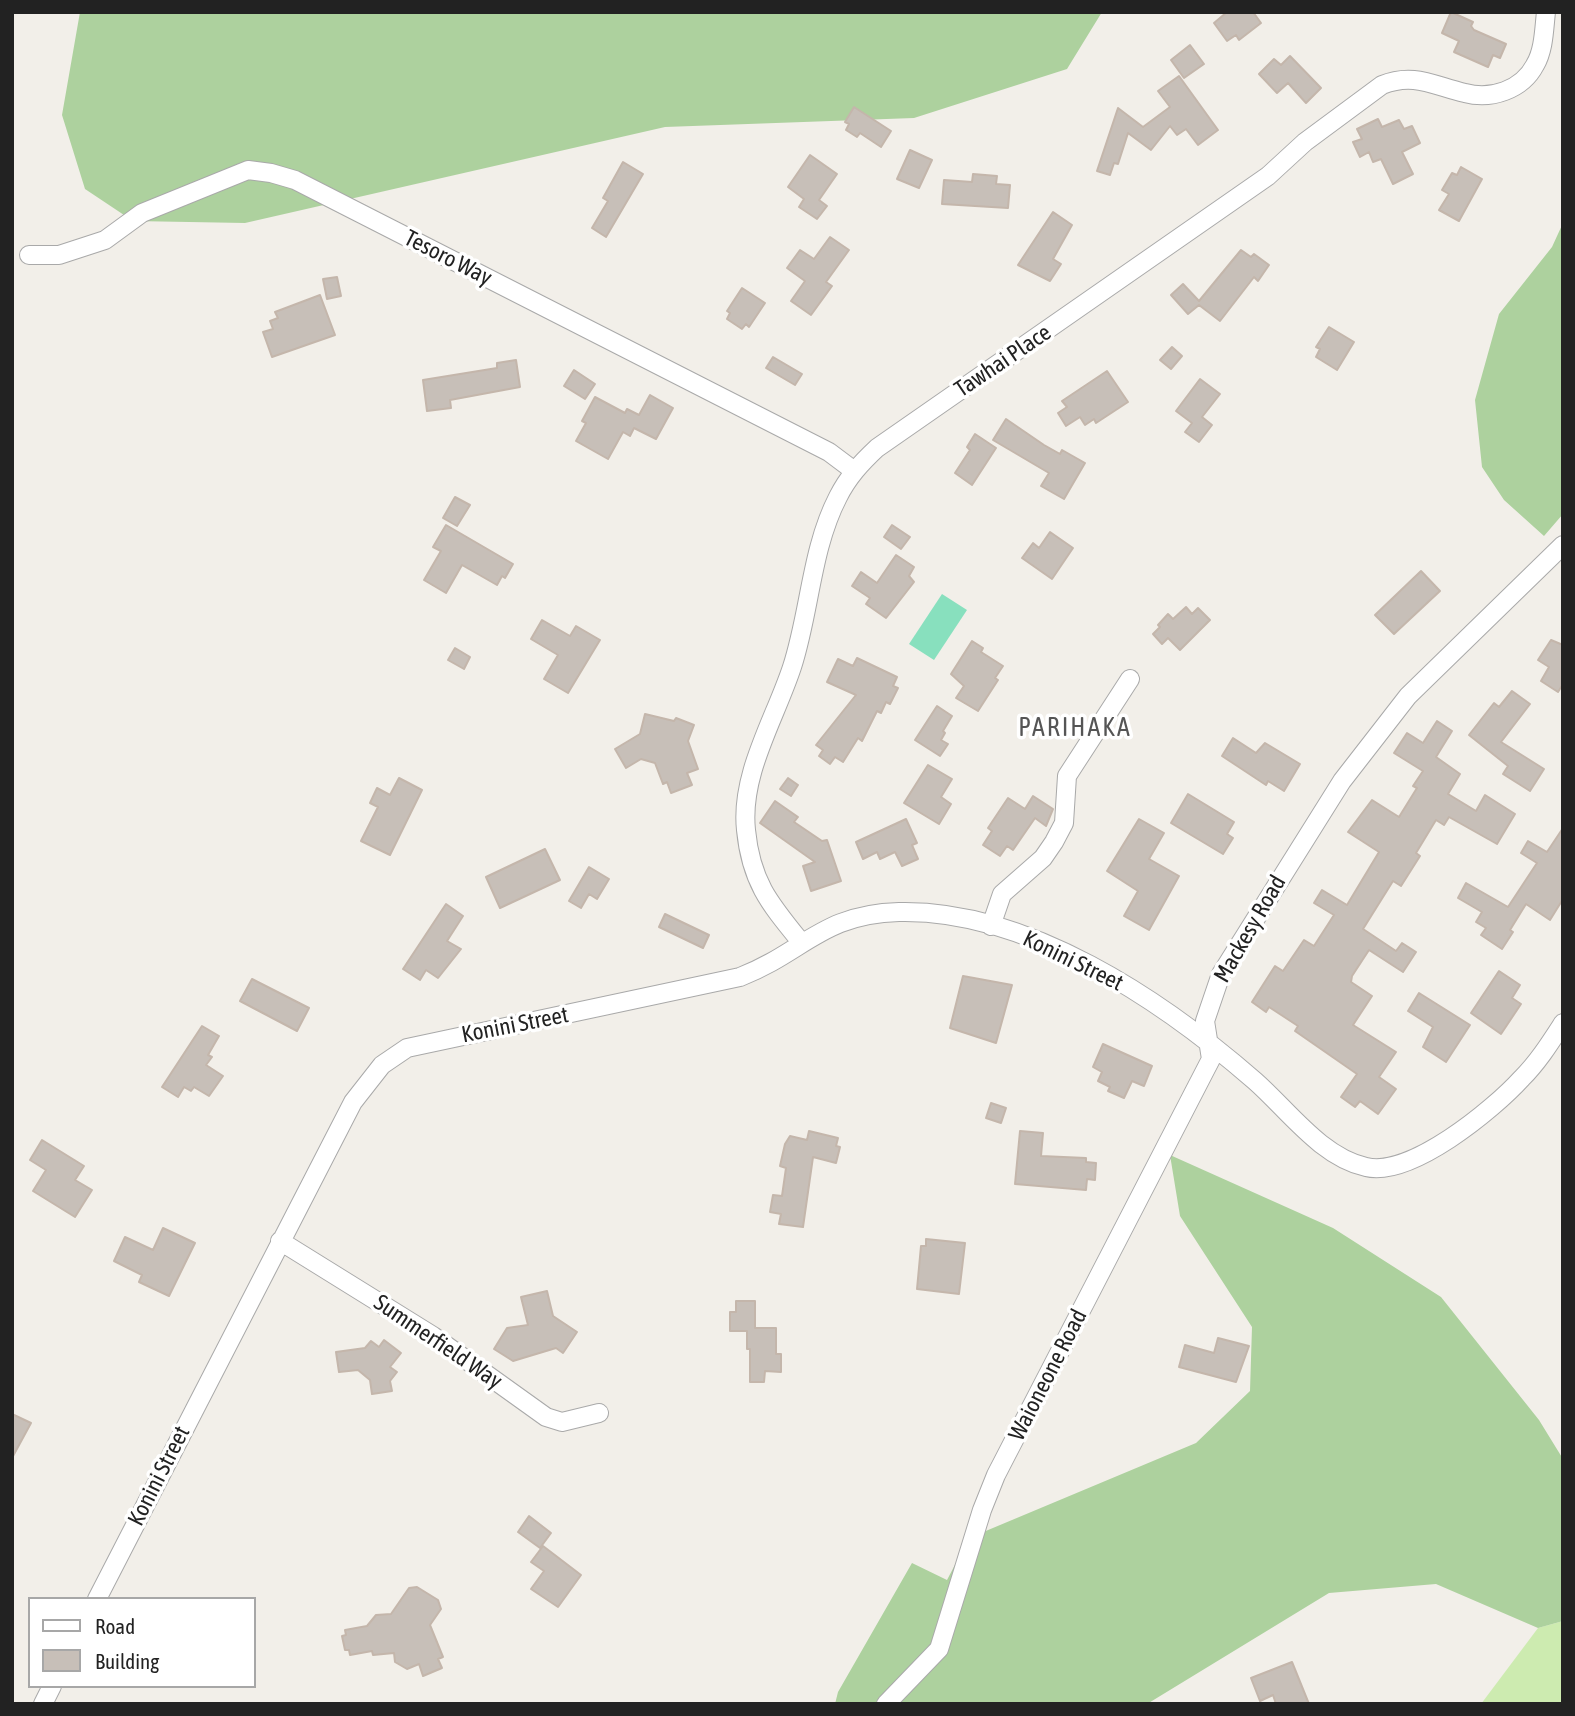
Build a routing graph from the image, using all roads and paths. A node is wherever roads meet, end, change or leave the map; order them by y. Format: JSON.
{"nodes":[{"id":1,"x":1546,"y":12,"type":"edge"},
{"id":2,"x":29,"y":256,"type":"dead end"},
{"id":3,"x":853,"y":470,"type":"junction"},
{"id":4,"x":1563,"y":545,"type":"edge"},
{"id":5,"x":1130,"y":679,"type":"dead end"},
{"id":6,"x":991,"y":926,"type":"junction"},
{"id":7,"x":801,"y":942,"type":"junction"},
{"id":8,"x":1563,"y":1023,"type":"edge"},
{"id":9,"x":1208,"y":1042,"type":"junction"},
{"id":10,"x":280,"y":1241,"type":"junction"},
{"id":11,"x":600,"y":1413,"type":"dead end"},
{"id":12,"x":98,"y":1597,"type":"edge"},
{"id":13,"x":51,"y":1688,"type":"edge"},
{"id":14,"x":43,"y":1704,"type":"edge"},
{"id":15,"x":886,"y":1704,"type":"edge"}],
"edges":[{"from":1,"to":3,"type":"street","name":"Tawhai Place"},
{"from":2,"to":3,"type":"street","name":"Tesoro Way"},
{"from":3,"to":7,"type":"street","name":"Tawhai Place"},
{"from":4,"to":9,"type":"street","name":"Mackesy Road"},
{"from":5,"to":6,"type":"street"},
{"from":6,"to":7,"type":"street","name":"Konini Street"},
{"from":6,"to":9,"type":"street","name":"Konini Street"},
{"from":7,"to":10,"type":"street","name":"Konini Street"},
{"from":8,"to":9,"type":"street"},
{"from":9,"to":15,"type":"street","name":"Waioneone Road"},
{"from":10,"to":11,"type":"street","name":"Summerfield Way"},
{"from":10,"to":12,"type":"street","name":"Konini Street"},
{"from":13,"to":14,"type":"street"}]}
